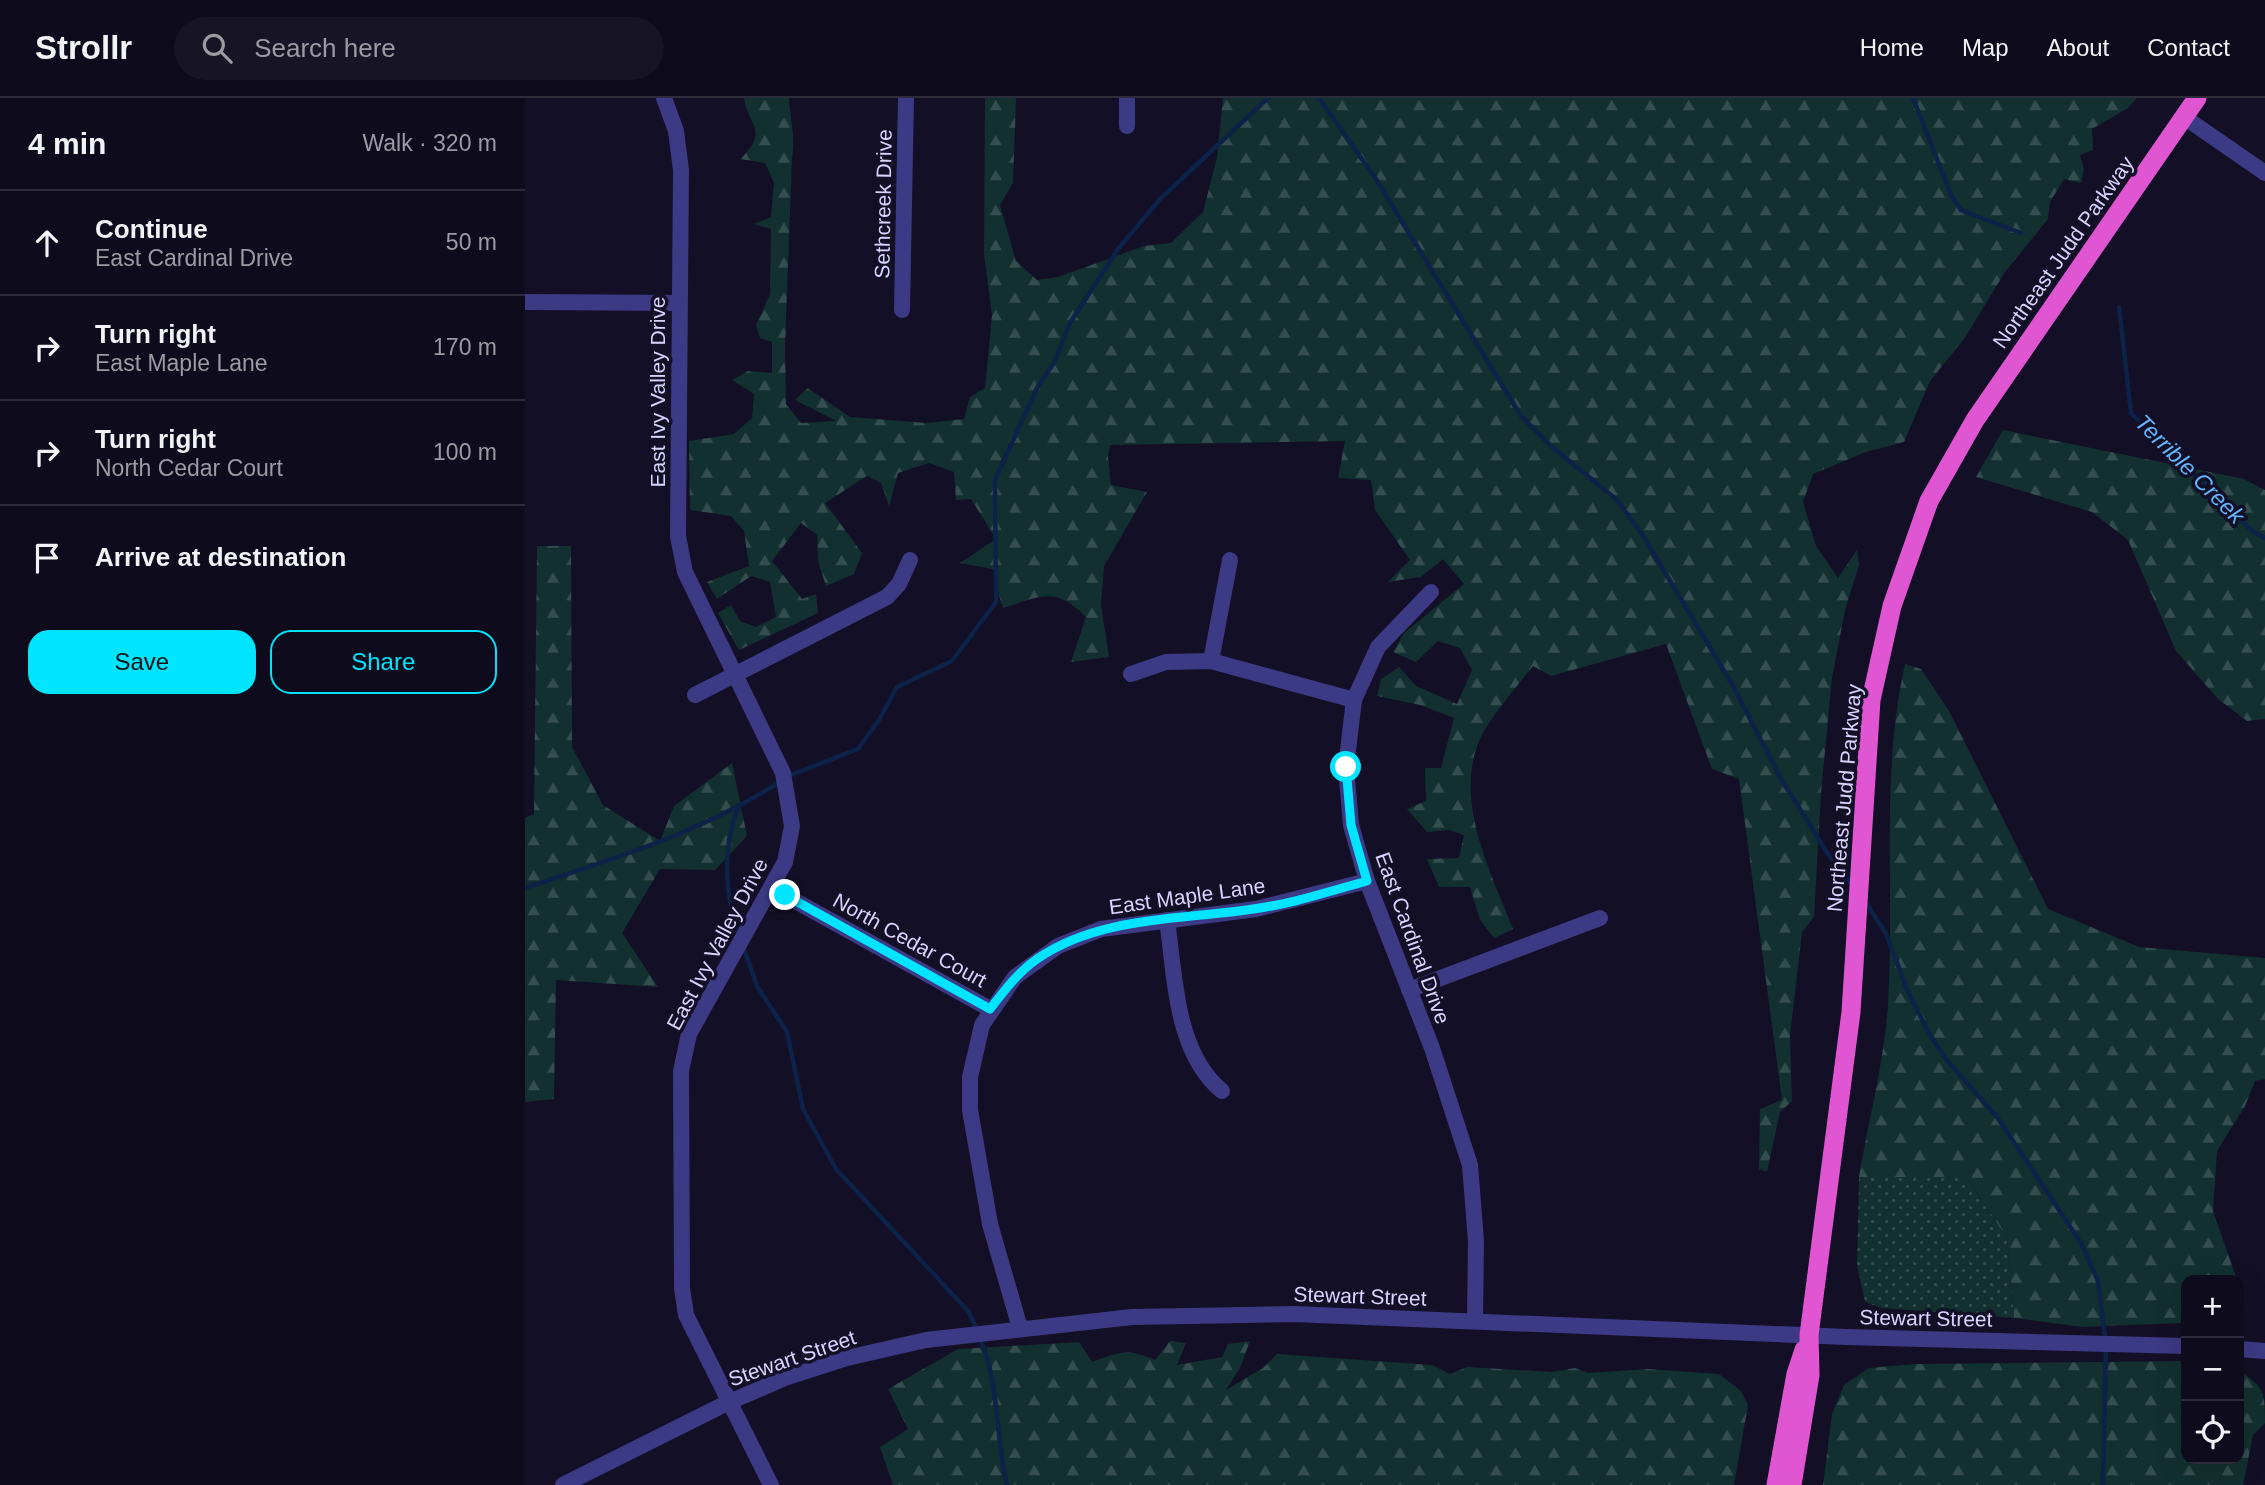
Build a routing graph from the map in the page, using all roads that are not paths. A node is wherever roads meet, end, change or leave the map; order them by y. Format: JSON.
{"nodes":[{"id":1,"x":664,"y":98,"type":"edge"},
{"id":2,"x":906,"y":98,"type":"edge"},
{"id":3,"x":1127,"y":98,"type":"edge"},
{"id":4,"x":2197,"y":98,"type":"edge"},
{"id":5,"x":2184,"y":117,"type":"junction"},
{"id":6,"x":1127,"y":126,"type":"dead end"},
{"id":7,"x":2265,"y":173,"type":"edge"},
{"id":8,"x":525,"y":302,"type":"edge"},
{"id":9,"x":679,"y":303,"type":"junction"},
{"id":10,"x":902,"y":310,"type":"dead end"},
{"id":11,"x":910,"y":560,"type":"dead end"},
{"id":12,"x":1230,"y":560,"type":"dead end"},
{"id":13,"x":1431,"y":592,"type":"dead end"},
{"id":14,"x":1211,"y":662,"type":"junction"},
{"id":15,"x":1131,"y":674,"type":"dead end"},
{"id":16,"x":736,"y":675,"type":"junction"},
{"id":17,"x":695,"y":695,"type":"dead end"},
{"id":18,"x":1354,"y":700,"type":"junction"},
{"id":19,"x":1367,"y":881,"type":"junction"},
{"id":20,"x":772,"y":888,"type":"junction"},
{"id":21,"x":1600,"y":918,"type":"dead end"},
{"id":22,"x":1167,"y":920,"type":"junction"},
{"id":23,"x":1409,"y":990,"type":"junction"},
{"id":24,"x":990,"y":1009,"type":"junction"},
{"id":25,"x":1222,"y":1091,"type":"dead end"},
{"id":26,"x":1475,"y":1320,"type":"junction"},
{"id":27,"x":1020,"y":1328,"type":"junction"},
{"id":28,"x":1809,"y":1335,"type":"junction"},
{"id":29,"x":2181,"y":1346,"type":"edge"},
{"id":30,"x":2244,"y":1349,"type":"edge"},
{"id":31,"x":2265,"y":1351,"type":"edge"},
{"id":32,"x":727,"y":1403,"type":"junction"},
{"id":33,"x":563,"y":1485,"type":"edge"},
{"id":34,"x":771,"y":1485,"type":"edge"},
{"id":35,"x":1776,"y":1485,"type":"edge"},
{"id":36,"x":1793,"y":1485,"type":"edge"}],
"edges":[{"from":1,"to":9,"type":"street","name":"East Ivy Valley Drive"},
{"from":2,"to":10,"type":"street","name":"Sethcreek Drive"},
{"from":3,"to":6,"type":"street"},
{"from":4,"to":5,"type":"highway","name":"Northeast Judd Parkway"},
{"from":5,"to":7,"type":"street"},
{"from":5,"to":28,"type":"highway","name":"Northeast Judd Parkway"},
{"from":8,"to":9,"type":"street"},
{"from":9,"to":16,"type":"street","name":"East Ivy Valley Drive"},
{"from":11,"to":16,"type":"street"},
{"from":12,"to":14,"type":"street"},
{"from":13,"to":18,"type":"street","name":"East Cardinal Drive"},
{"from":14,"to":15,"type":"street"},
{"from":14,"to":18,"type":"street"},
{"from":16,"to":17,"type":"street"},
{"from":16,"to":20,"type":"street","name":"East Ivy Valley Drive"},
{"from":18,"to":19,"type":"street","name":"East Cardinal Drive"},
{"from":19,"to":22,"type":"street","name":"East Maple Lane"},
{"from":19,"to":23,"type":"street","name":"East Cardinal Drive"},
{"from":20,"to":24,"type":"street","name":"North Cedar Court"},
{"from":20,"to":32,"type":"street","name":"East Ivy Valley Drive"},
{"from":21,"to":23,"type":"street"},
{"from":22,"to":24,"type":"street","name":"East Maple Lane"},
{"from":22,"to":25,"type":"street"},
{"from":23,"to":26,"type":"street","name":"East Cardinal Drive"},
{"from":24,"to":27,"type":"street","name":"East Maple Lane"},
{"from":26,"to":27,"type":"street","name":"Stewart Street"},
{"from":26,"to":28,"type":"street","name":"Stewart Street"},
{"from":27,"to":32,"type":"street","name":"Stewart Street"},
{"from":28,"to":29,"type":"street","name":"Stewart Street"},
{"from":28,"to":35,"type":"highway","name":"Northeast Judd Parkway"},
{"from":28,"to":36,"type":"highway","name":"Northeast Judd Parkway"},
{"from":30,"to":31,"type":"street"},
{"from":32,"to":33,"type":"street","name":"Stewart Street"},
{"from":32,"to":34,"type":"street","name":"East Ivy Valley Drive"}]}
